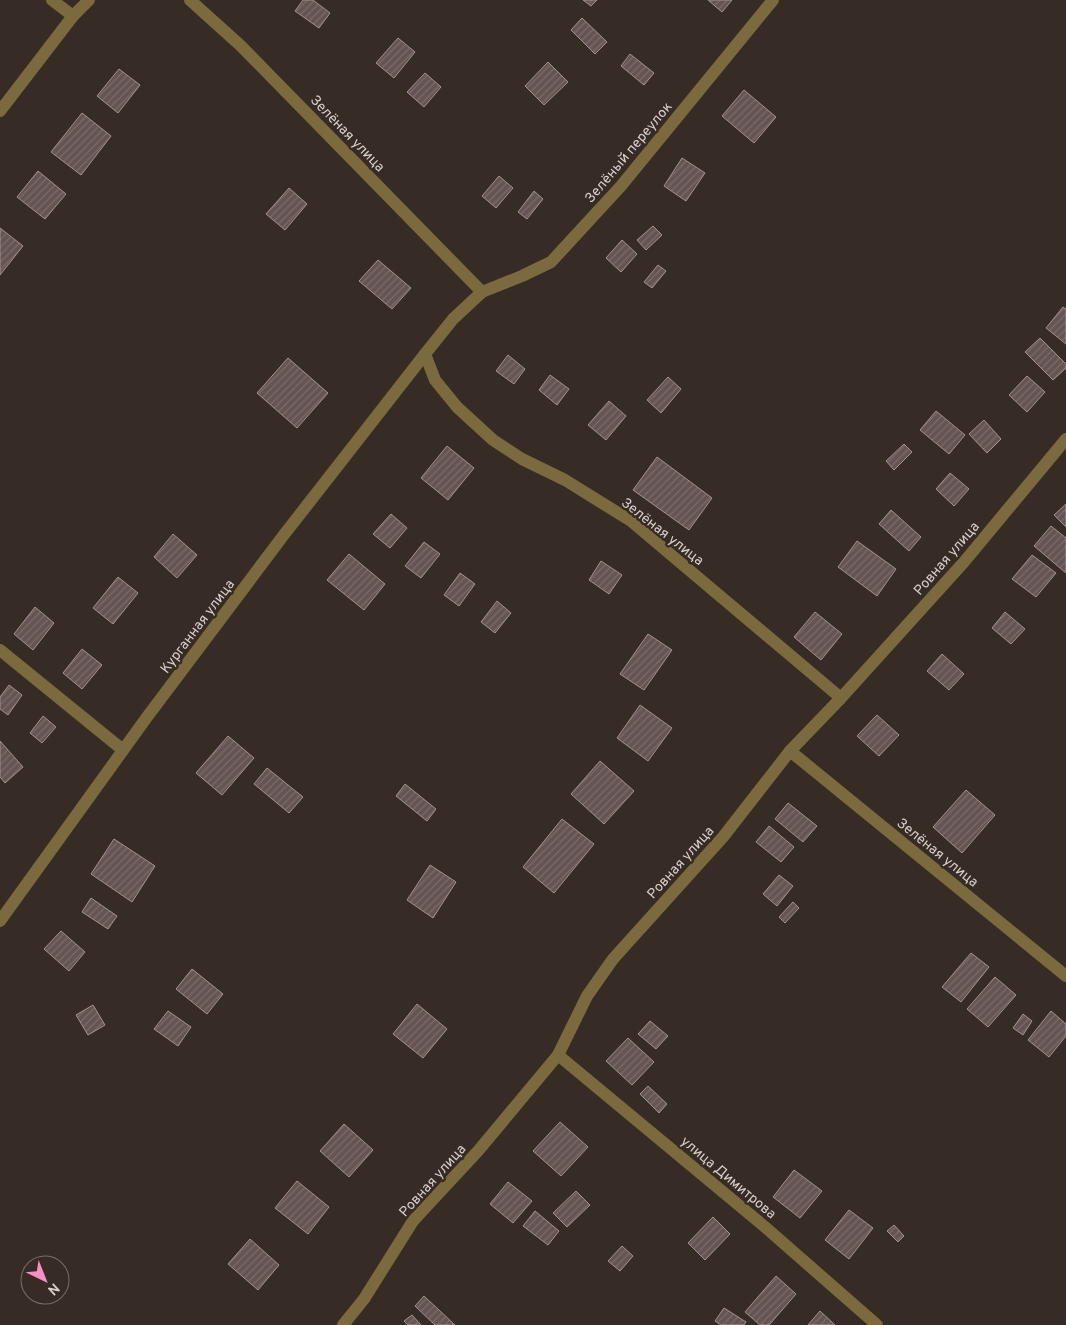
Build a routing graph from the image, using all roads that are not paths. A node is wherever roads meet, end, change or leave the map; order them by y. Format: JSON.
{"nodes":[{"id":1,"x":52,"y":0,"type":"edge"},
{"id":2,"x":89,"y":0,"type":"edge"},
{"id":3,"x":190,"y":0,"type":"edge"},
{"id":4,"x":773,"y":0,"type":"edge"},
{"id":5,"x":73,"y":16,"type":"junction"},
{"id":6,"x":0,"y":110,"type":"edge"},
{"id":7,"x":482,"y":292,"type":"junction"},
{"id":8,"x":425,"y":354,"type":"junction"},
{"id":9,"x":1066,"y":439,"type":"edge"},
{"id":10,"x":0,"y":650,"type":"edge"},
{"id":11,"x":841,"y":698,"type":"junction"},
{"id":12,"x":123,"y":750,"type":"junction"},
{"id":13,"x":790,"y":751,"type":"junction"},
{"id":14,"x":0,"y":921,"type":"edge"},
{"id":15,"x":1066,"y":976,"type":"edge"},
{"id":16,"x":558,"y":1055,"type":"junction"},
{"id":17,"x":344,"y":1325,"type":"edge"},
{"id":18,"x":877,"y":1325,"type":"edge"}],
"edges":[{"from":1,"to":5,"type":"street"},
{"from":2,"to":5,"type":"street"},
{"from":3,"to":7,"type":"street","name":"Зелёная улица"},
{"from":4,"to":7,"type":"street","name":"Зелёный переулок"},
{"from":5,"to":6,"type":"street"},
{"from":7,"to":8,"type":"street","name":"Курганная улица"},
{"from":8,"to":11,"type":"street","name":"Зелёная улица"},
{"from":8,"to":12,"type":"street","name":"Курганная улица"},
{"from":9,"to":11,"type":"street","name":"Ровная улица"},
{"from":10,"to":12,"type":"street"},
{"from":11,"to":13,"type":"street","name":"Ровная улица"},
{"from":12,"to":14,"type":"street","name":"Курганная улица"},
{"from":13,"to":15,"type":"street","name":"Зелёная улица"},
{"from":13,"to":16,"type":"street","name":"Ровная улица"},
{"from":16,"to":17,"type":"street","name":"Ровная улица"},
{"from":16,"to":18,"type":"street","name":"улица Димитрова"}]}
